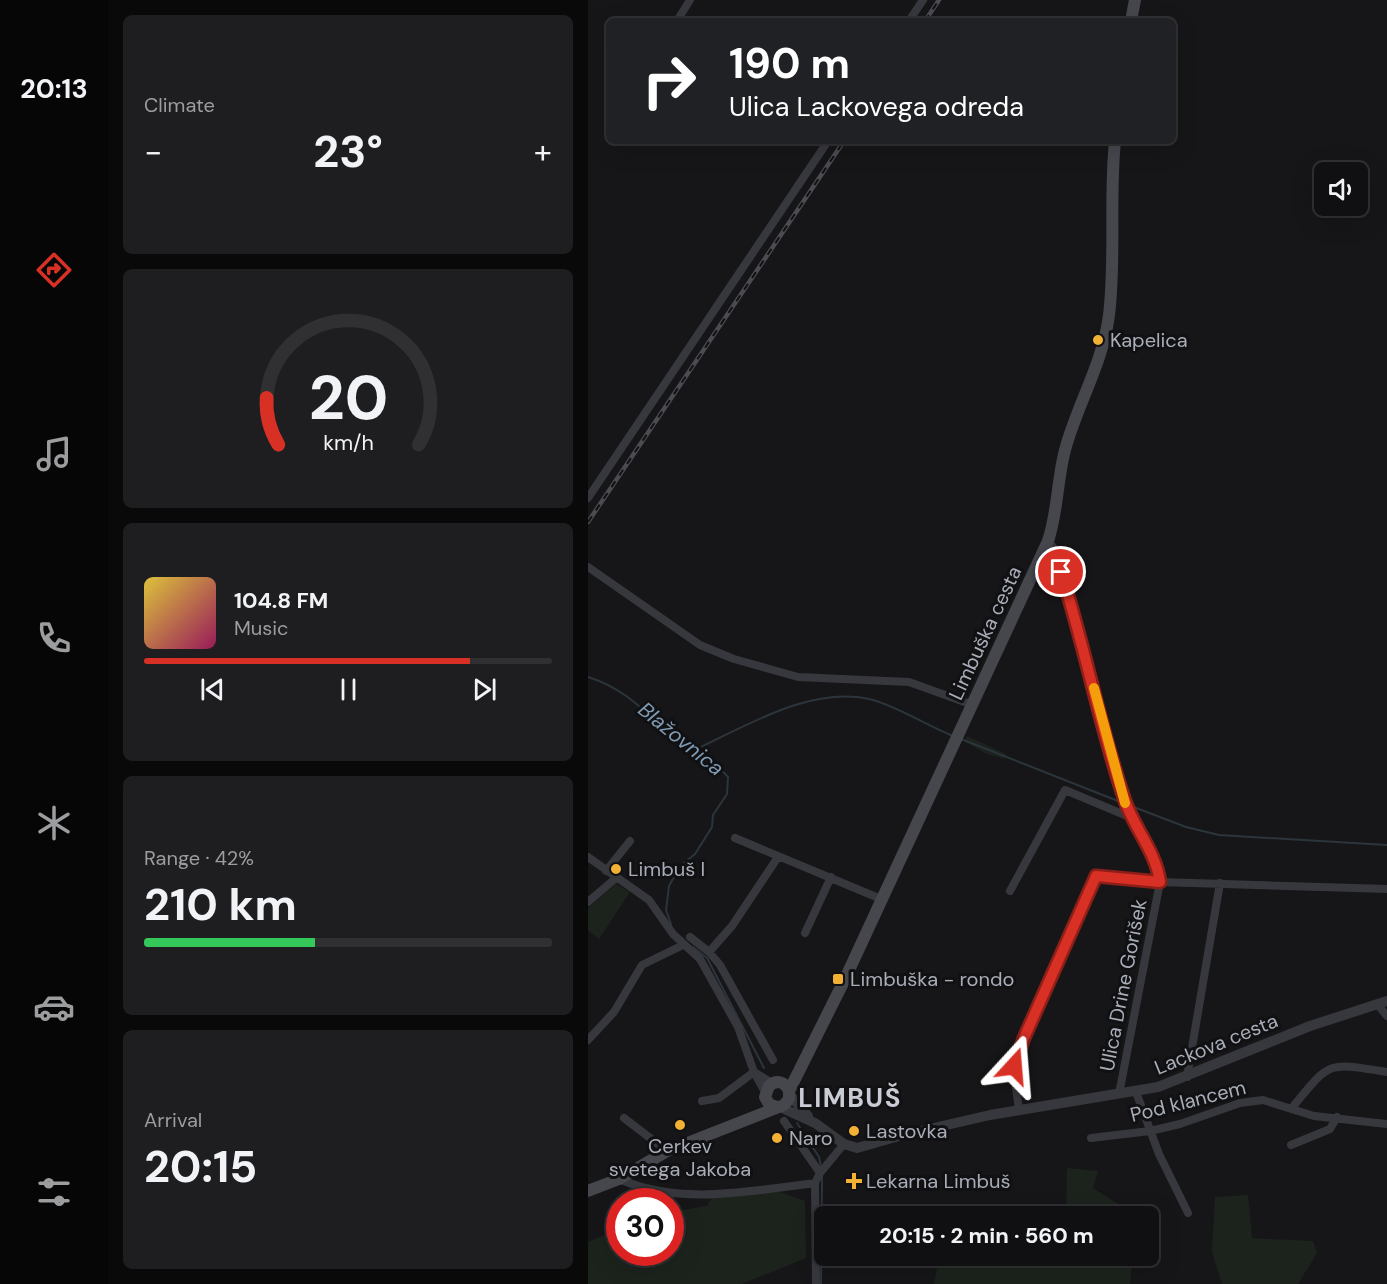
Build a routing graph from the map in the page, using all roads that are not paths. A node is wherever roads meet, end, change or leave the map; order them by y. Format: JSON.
{"nodes":[{"id":1,"x":690,"y":0,"type":"edge"},
{"id":2,"x":923,"y":0,"type":"edge"},
{"id":3,"x":1135,"y":0,"type":"edge"},
{"id":4,"x":679,"y":18,"type":"edge"},
{"id":5,"x":911,"y":18,"type":"edge"},
{"id":6,"x":1132,"y":18,"type":"edge"},
{"id":7,"x":826,"y":144,"type":"edge"},
{"id":8,"x":1115,"y":144,"type":"edge"},
{"id":9,"x":588,"y":498,"type":"edge"},
{"id":10,"x":1048,"y":541,"type":"junction"},
{"id":11,"x":588,"y":567,"type":"edge"},
{"id":12,"x":973,"y":705,"type":"junction"},
{"id":13,"x":1132,"y":818,"type":"junction"},
{"id":14,"x":735,"y":838,"type":"dead end"},
{"id":15,"x":630,"y":841,"type":"dead end"},
{"id":16,"x":588,"y":857,"type":"edge"},
{"id":17,"x":778,"y":857,"type":"junction"},
{"id":18,"x":606,"y":871,"type":"junction"},
{"id":19,"x":831,"y":877,"type":"junction"},
{"id":20,"x":616,"y":878,"type":"junction"},
{"id":21,"x":1160,"y":882,"type":"junction"},
{"id":22,"x":1220,"y":883,"type":"junction"},
{"id":23,"x":1387,"y":889,"type":"edge"},
{"id":24,"x":1011,"y":891,"type":"dead end"},
{"id":25,"x":881,"y":899,"type":"junction"},
{"id":26,"x":588,"y":901,"type":"edge"},
{"id":27,"x":805,"y":933,"type":"dead end"},
{"id":28,"x":690,"y":937,"type":"dead end"},
{"id":29,"x":683,"y":945,"type":"junction"},
{"id":30,"x":709,"y":952,"type":"junction"},
{"id":31,"x":731,"y":999,"type":"junction"},
{"id":32,"x":1382,"y":1002,"type":"edge"},
{"id":33,"x":1387,"y":1016,"type":"edge"},
{"id":34,"x":588,"y":1040,"type":"edge"},
{"id":35,"x":813,"y":1040,"type":"junction"},
{"id":36,"x":772,"y":1060,"type":"dead end"},
{"id":37,"x":754,"y":1072,"type":"junction"},
{"id":38,"x":1387,"y":1072,"type":"edge"},
{"id":39,"x":1187,"y":1077,"type":"junction"},
{"id":40,"x":771,"y":1089,"type":"junction"},
{"id":41,"x":1136,"y":1092,"type":"junction"},
{"id":42,"x":790,"y":1093,"type":"junction"},
{"id":43,"x":1119,"y":1094,"type":"junction"},
{"id":44,"x":702,"y":1101,"type":"dead end"},
{"id":45,"x":779,"y":1107,"type":"junction"},
{"id":46,"x":1019,"y":1109,"type":"junction"},
{"id":47,"x":1292,"y":1109,"type":"junction"},
{"id":48,"x":1337,"y":1117,"type":"junction"},
{"id":49,"x":624,"y":1118,"type":"dead end"},
{"id":50,"x":784,"y":1121,"type":"dead end"},
{"id":51,"x":814,"y":1123,"type":"junction"},
{"id":52,"x":1387,"y":1124,"type":"edge"},
{"id":53,"x":730,"y":1125,"type":"junction"},
{"id":54,"x":1150,"y":1131,"type":"junction"},
{"id":55,"x":1091,"y":1138,"type":"dead end"},
{"id":56,"x":844,"y":1144,"type":"junction"},
{"id":57,"x":1291,"y":1145,"type":"dead end"},
{"id":58,"x":666,"y":1151,"type":"junction"},
{"id":59,"x":817,"y":1178,"type":"junction"},
{"id":60,"x":619,"y":1179,"type":"junction"},
{"id":61,"x":588,"y":1191,"type":"edge"},
{"id":62,"x":1188,"y":1214,"type":"dead end"},
{"id":63,"x":816,"y":1284,"type":"edge"}],
"edges":[{"from":1,"to":4,"type":"street"},
{"from":2,"to":5,"type":"street"},
{"from":3,"to":6,"type":"main road"},
{"from":7,"to":9,"type":"street"},
{"from":8,"to":10,"type":"main road","name":"Limbuška cesta"},
{"from":10,"to":12,"type":"main road","name":"Limbuška cesta"},
{"from":10,"to":13,"type":"street"},
{"from":11,"to":12,"type":"street"},
{"from":12,"to":25,"type":"main road","name":"Limbuška cesta"},
{"from":13,"to":21,"type":"street"},
{"from":13,"to":24,"type":"street"},
{"from":14,"to":17,"type":"street"},
{"from":15,"to":18,"type":"street"},
{"from":16,"to":18,"type":"street"},
{"from":17,"to":19,"type":"street"},
{"from":17,"to":30,"type":"street"},
{"from":18,"to":20,"type":"street"},
{"from":19,"to":25,"type":"street"},
{"from":19,"to":27,"type":"street"},
{"from":20,"to":26,"type":"street"},
{"from":20,"to":29,"type":"street"},
{"from":21,"to":22,"type":"street"},
{"from":21,"to":43,"type":"street","name":"Ulica Drine Gorišek"},
{"from":21,"to":46,"type":"street"},
{"from":22,"to":23,"type":"street"},
{"from":22,"to":39,"type":"street"},
{"from":25,"to":35,"type":"main road","name":"Limbuška cesta"},
{"from":28,"to":30,"type":"street"},
{"from":29,"to":31,"type":"street"},
{"from":29,"to":34,"type":"street"},
{"from":30,"to":31,"type":"street"},
{"from":31,"to":36,"type":"street"},
{"from":31,"to":37,"type":"street"},
{"from":32,"to":33,"type":"street"},
{"from":32,"to":39,"type":"street","name":"Lackova cesta"},
{"from":35,"to":40,"type":"main road"},
{"from":35,"to":42,"type":"main road"},
{"from":37,"to":40,"type":"street"},
{"from":37,"to":44,"type":"street"},
{"from":38,"to":47,"type":"street"},
{"from":39,"to":41,"type":"street","name":"Lackova cesta"},
{"from":40,"to":42,"type":"main road"},
{"from":40,"to":45,"type":"main road"},
{"from":40,"to":53,"type":"main road"},
{"from":41,"to":43,"type":"street","name":"Lackova cesta"},
{"from":41,"to":54,"type":"street"},
{"from":42,"to":45,"type":"main road"},
{"from":42,"to":51,"type":"street"},
{"from":43,"to":46,"type":"street","name":"Lackova cesta"},
{"from":45,"to":51,"type":"street"},
{"from":45,"to":53,"type":"main road"},
{"from":46,"to":56,"type":"street","name":"Lackova cesta"},
{"from":47,"to":48,"type":"street","name":"Pod klancem"},
{"from":47,"to":54,"type":"street","name":"Pod klancem"},
{"from":48,"to":52,"type":"street","name":"Pod klancem"},
{"from":48,"to":57,"type":"street"},
{"from":49,"to":58,"type":"street"},
{"from":50,"to":59,"type":"street"},
{"from":51,"to":56,"type":"street"},
{"from":53,"to":58,"type":"main road"},
{"from":54,"to":55,"type":"street","name":"Pod klancem"},
{"from":54,"to":62,"type":"street"},
{"from":56,"to":59,"type":"street"},
{"from":58,"to":60,"type":"main road"},
{"from":59,"to":60,"type":"street"},
{"from":59,"to":63,"type":"street"},
{"from":60,"to":61,"type":"main road"}]}
